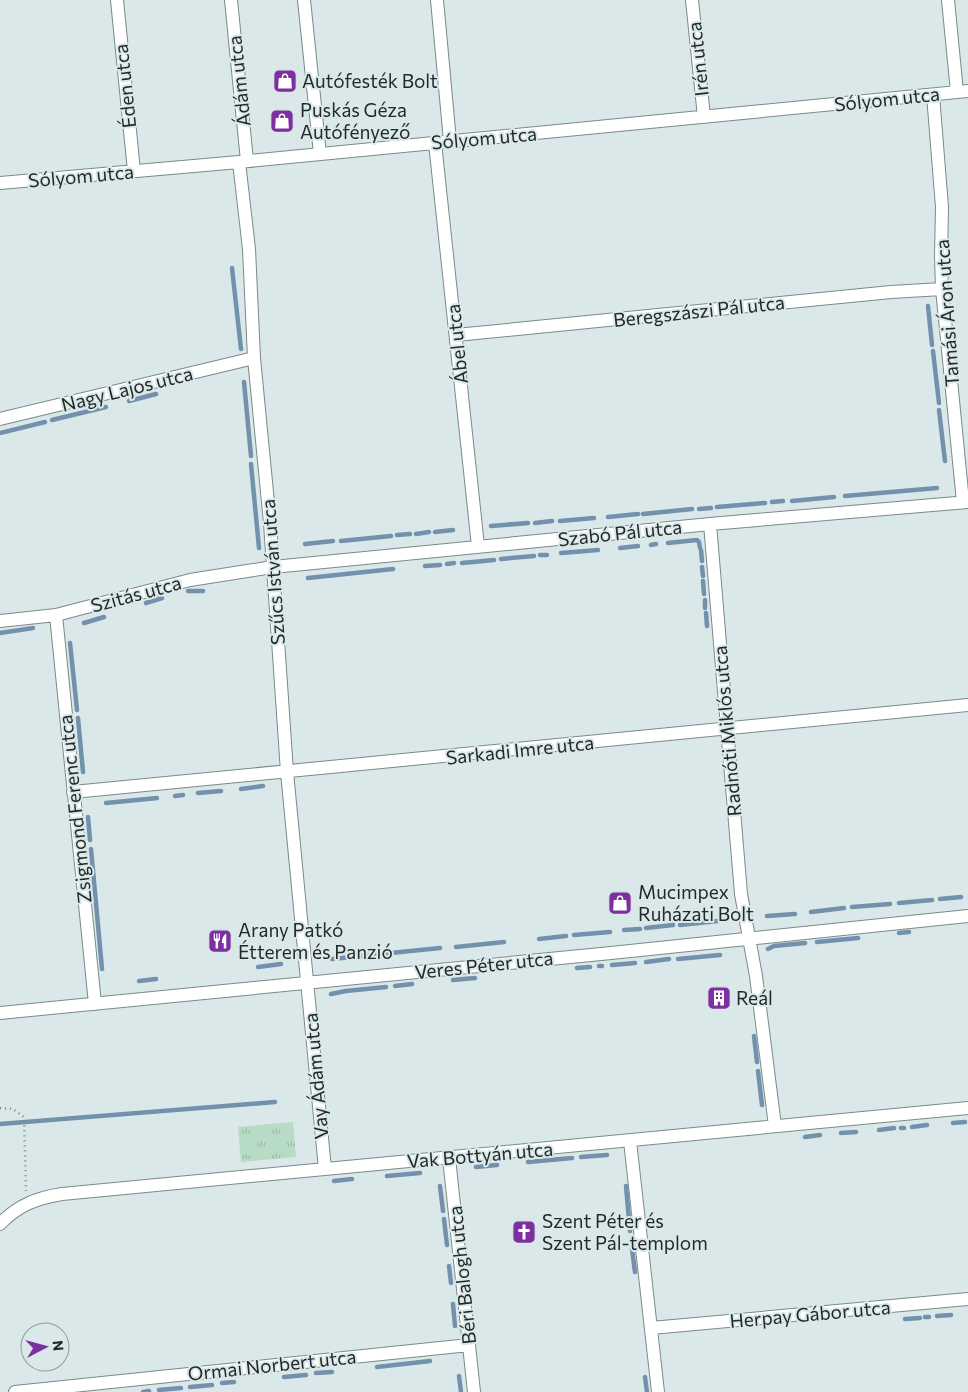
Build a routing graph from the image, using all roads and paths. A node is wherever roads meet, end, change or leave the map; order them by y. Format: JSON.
{"nodes":[{"id":1,"x":117,"y":0,"type":"edge"},
{"id":2,"x":231,"y":0,"type":"edge"},
{"id":3,"x":304,"y":0,"type":"edge"},
{"id":4,"x":437,"y":0,"type":"edge"},
{"id":5,"x":692,"y":0,"type":"edge"},
{"id":6,"x":948,"y":0,"type":"edge"},
{"id":7,"x":962,"y":92,"type":"edge"},
{"id":8,"x":933,"y":94,"type":"junction"},
{"id":9,"x":704,"y":117,"type":"junction"},
{"id":10,"x":450,"y":141,"type":"junction"},
{"id":11,"x":436,"y":143,"type":"junction"},
{"id":12,"x":320,"y":154,"type":"junction"},
{"id":13,"x":243,"y":161,"type":"junction"},
{"id":14,"x":134,"y":171,"type":"junction"},
{"id":15,"x":0,"y":183,"type":"edge"},
{"id":16,"x":942,"y":289,"type":"junction"},
{"id":17,"x":456,"y":335,"type":"junction"},
{"id":18,"x":254,"y":358,"type":"junction"},
{"id":19,"x":0,"y":420,"type":"edge"},
{"id":20,"x":965,"y":502,"type":"edge"},
{"id":21,"x":710,"y":524,"type":"junction"},
{"id":22,"x":478,"y":546,"type":"junction"},
{"id":23,"x":272,"y":567,"type":"junction"},
{"id":24,"x":56,"y":615,"type":"junction"},
{"id":25,"x":0,"y":621,"type":"edge"},
{"id":26,"x":968,"y":705,"type":"edge"},
{"id":27,"x":727,"y":729,"type":"junction"},
{"id":28,"x":287,"y":772,"type":"junction"},
{"id":29,"x":72,"y":792,"type":"junction"},
{"id":30,"x":968,"y":916,"type":"edge"},
{"id":31,"x":748,"y":938,"type":"junction"},
{"id":32,"x":307,"y":983,"type":"junction"},
{"id":33,"x":95,"y":1004,"type":"junction"},
{"id":34,"x":0,"y":1013,"type":"edge"},
{"id":35,"x":0,"y":1108,"type":"edge"},
{"id":36,"x":968,"y":1108,"type":"edge"},
{"id":37,"x":774,"y":1126,"type":"junction"},
{"id":38,"x":630,"y":1141,"type":"junction"},
{"id":39,"x":449,"y":1158,"type":"junction"},
{"id":40,"x":325,"y":1169,"type":"junction"},
{"id":41,"x":26,"y":1203,"type":"junction"},
{"id":42,"x":0,"y":1224,"type":"edge"},
{"id":43,"x":968,"y":1299,"type":"edge"},
{"id":44,"x":651,"y":1328,"type":"junction"},
{"id":45,"x":469,"y":1345,"type":"junction"},
{"id":46,"x":16,"y":1392,"type":"edge"},
{"id":47,"x":474,"y":1392,"type":"edge"},
{"id":48,"x":658,"y":1392,"type":"edge"}],
"edges":[{"from":1,"to":14,"type":"street","name":"Éden utca"},
{"from":2,"to":13,"type":"street","name":"Ádám utca"},
{"from":3,"to":12,"type":"street"},
{"from":4,"to":10,"type":"street"},
{"from":5,"to":9,"type":"street","name":"Irén utca"},
{"from":6,"to":7,"type":"street"},
{"from":7,"to":8,"type":"street","name":"Sólyom utca"},
{"from":8,"to":9,"type":"street","name":"Sólyom utca"},
{"from":8,"to":16,"type":"street","name":"Tamási Áron utca"},
{"from":9,"to":10,"type":"street","name":"Sólyom utca"},
{"from":10,"to":11,"type":"street","name":"Sólyom utca"},
{"from":11,"to":12,"type":"street","name":"Sólyom utca"},
{"from":11,"to":17,"type":"street","name":"Ábel utca"},
{"from":12,"to":13,"type":"street","name":"Sólyom utca"},
{"from":13,"to":14,"type":"street","name":"Sólyom utca"},
{"from":13,"to":18,"type":"street","name":"Szűcs István utca"},
{"from":14,"to":15,"type":"street","name":"Sólyom utca"},
{"from":16,"to":17,"type":"street","name":"Beregszászi Pál utca"},
{"from":16,"to":20,"type":"street","name":"Tamási Áron utca"},
{"from":17,"to":22,"type":"street","name":"Ábel utca"},
{"from":18,"to":19,"type":"street","name":"Nagy Lajos utca"},
{"from":18,"to":23,"type":"street","name":"Szűcs István utca"},
{"from":20,"to":21,"type":"street","name":"Szabó Pál utca"},
{"from":21,"to":22,"type":"street","name":"Szabó Pál utca"},
{"from":21,"to":27,"type":"street","name":"Radnóti Miklós utca"},
{"from":22,"to":23,"type":"street","name":"Szabó Pál utca"},
{"from":23,"to":24,"type":"street","name":"Szitás utca"},
{"from":23,"to":28,"type":"street","name":"Szűcs István utca"},
{"from":24,"to":25,"type":"street","name":"Szitás utca"},
{"from":24,"to":29,"type":"street","name":"Zsigmond Ferenc utca"},
{"from":26,"to":27,"type":"street","name":"Sarkadi Imre utca"},
{"from":27,"to":28,"type":"street","name":"Sarkadi Imre utca"},
{"from":27,"to":31,"type":"street","name":"Radnóti Miklós utca"},
{"from":28,"to":29,"type":"street","name":"Sarkadi Imre utca"},
{"from":28,"to":32,"type":"street","name":"Szűcs István utca"},
{"from":29,"to":33,"type":"street","name":"Zsigmond Ferenc utca"},
{"from":30,"to":31,"type":"street","name":"Veres Péter utca"},
{"from":31,"to":32,"type":"street","name":"Veres Péter utca"},
{"from":31,"to":37,"type":"street","name":"Radnóti Miklós utca"},
{"from":32,"to":33,"type":"street","name":"Veres Péter utca"},
{"from":32,"to":40,"type":"street","name":"Vay Ádám utca"},
{"from":33,"to":34,"type":"street","name":"Veres Péter utca"},
{"from":35,"to":41,"type":"path"},
{"from":36,"to":37,"type":"street","name":"Vak Bottyán utca"},
{"from":37,"to":38,"type":"street","name":"Vak Bottyán utca"},
{"from":38,"to":39,"type":"street","name":"Vak Bottyán utca"},
{"from":38,"to":44,"type":"street"},
{"from":39,"to":40,"type":"street","name":"Vak Bottyán utca"},
{"from":39,"to":45,"type":"street","name":"Béri Balogh utca"},
{"from":40,"to":41,"type":"street","name":"Vak Bottyán utca"},
{"from":41,"to":42,"type":"street","name":"Vak Bottyán utca"},
{"from":43,"to":44,"type":"street","name":"Herpay Gábor utca"},
{"from":44,"to":48,"type":"street"},
{"from":45,"to":46,"type":"street","name":"Ormai Norbert utca"},
{"from":45,"to":47,"type":"street","name":"Béri Balogh utca"}]}
